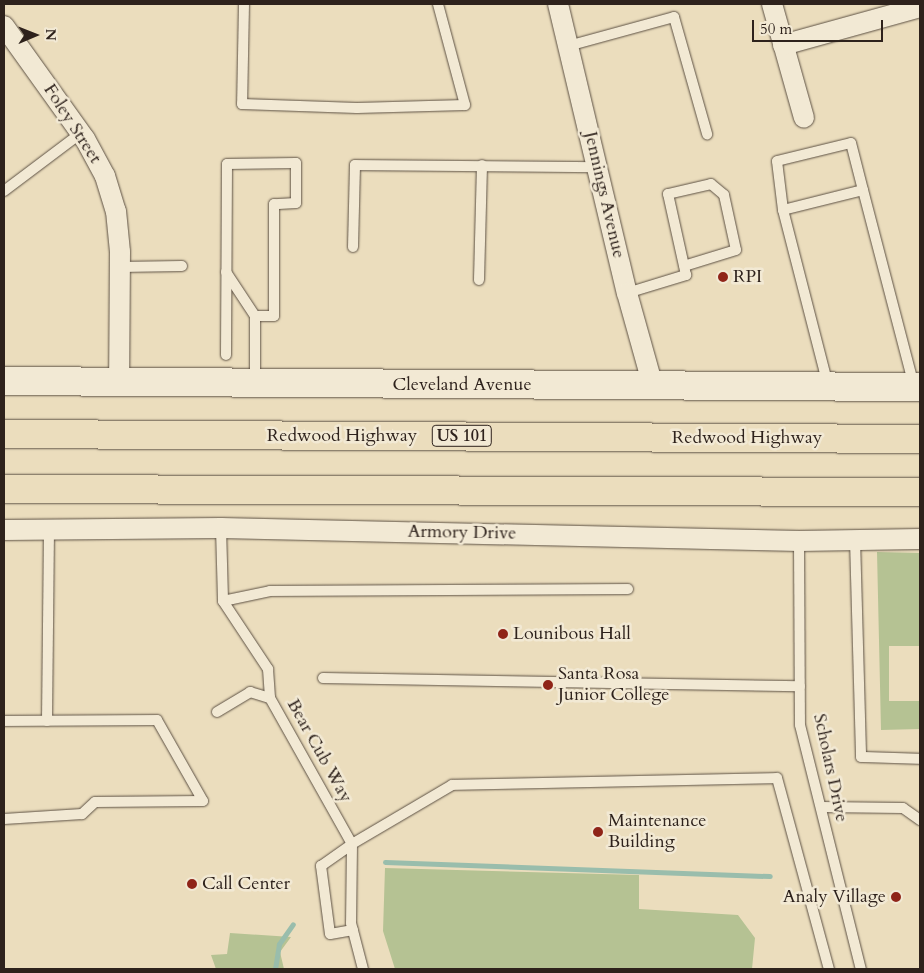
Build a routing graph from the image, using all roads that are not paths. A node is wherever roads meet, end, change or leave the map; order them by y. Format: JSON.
{"nodes":[{"id":1,"x":244,"y":4,"type":"edge"},
{"id":2,"x":438,"y":4,"type":"edge"},
{"id":3,"x":558,"y":4,"type":"edge"},
{"id":4,"x":772,"y":4,"type":"edge"},
{"id":5,"x":920,"y":7,"type":"edge"},
{"id":6,"x":4,"y":26,"type":"edge"},
{"id":7,"x":783,"y":45,"type":"junction"},
{"id":8,"x":568,"y":46,"type":"junction"},
{"id":9,"x":804,"y":118,"type":"dead end"},
{"id":10,"x":81,"y":133,"type":"junction"},
{"id":11,"x":707,"y":134,"type":"dead end"},
{"id":12,"x":482,"y":165,"type":"junction"},
{"id":13,"x":597,"y":167,"type":"junction"},
{"id":14,"x":863,"y":190,"type":"junction"},
{"id":15,"x":4,"y":191,"type":"edge"},
{"id":16,"x":783,"y":210,"type":"junction"},
{"id":17,"x":353,"y":247,"type":"dead end"},
{"id":18,"x":182,"y":266,"type":"dead end"},
{"id":19,"x":684,"y":266,"type":"junction"},
{"id":20,"x":120,"y":267,"type":"junction"},
{"id":21,"x":226,"y":272,"type":"junction"},
{"id":22,"x":479,"y":280,"type":"dead end"},
{"id":23,"x":627,"y":292,"type":"junction"},
{"id":24,"x":255,"y":316,"type":"junction"},
{"id":25,"x":226,"y":355,"type":"dead end"},
{"id":26,"x":6,"y":377,"type":"edge"},
{"id":27,"x":118,"y":382,"type":"junction"},
{"id":28,"x":255,"y":384,"type":"junction"},
{"id":29,"x":653,"y":386,"type":"junction"},
{"id":30,"x":918,"y":387,"type":"edge"},
{"id":31,"x":829,"y":388,"type":"junction"},
{"id":32,"x":4,"y":434,"type":"edge"},
{"id":33,"x":920,"y":438,"type":"edge"},
{"id":34,"x":4,"y":489,"type":"edge"},
{"id":35,"x":920,"y":492,"type":"edge"},
{"id":36,"x":221,"y":528,"type":"junction"},
{"id":37,"x":4,"y":530,"type":"edge"},
{"id":38,"x":49,"y":530,"type":"junction"},
{"id":39,"x":856,"y":539,"type":"junction"},
{"id":40,"x":920,"y":539,"type":"edge"},
{"id":41,"x":799,"y":540,"type":"junction"},
{"id":42,"x":628,"y":589,"type":"dead end"},
{"id":43,"x":223,"y":601,"type":"junction"},
{"id":44,"x":323,"y":678,"type":"dead end"},
{"id":45,"x":800,"y":686,"type":"junction"},
{"id":46,"x":270,"y":698,"type":"junction"},
{"id":47,"x":217,"y":712,"type":"dead end"},
{"id":48,"x":4,"y":721,"type":"edge"},
{"id":49,"x":47,"y":721,"type":"junction"},
{"id":50,"x":920,"y":758,"type":"edge"},
{"id":51,"x":821,"y":807,"type":"junction"},
{"id":52,"x":4,"y":819,"type":"edge"},
{"id":53,"x":920,"y":820,"type":"edge"},
{"id":54,"x":352,"y":844,"type":"junction"},
{"id":55,"x":353,"y":930,"type":"junction"},
{"id":56,"x":363,"y":969,"type":"edge"},
{"id":57,"x":829,"y":969,"type":"edge"},
{"id":58,"x":861,"y":969,"type":"edge"}],
"edges":[{"from":1,"to":2,"type":"lane"},
{"from":3,"to":8,"type":"street","name":"Jennings Avenue"},
{"from":4,"to":7,"type":"street"},
{"from":5,"to":7,"type":"street"},
{"from":6,"to":10,"type":"street","name":"Foley Street"},
{"from":7,"to":9,"type":"street"},
{"from":8,"to":11,"type":"lane"},
{"from":8,"to":13,"type":"street","name":"Jennings Avenue"},
{"from":10,"to":15,"type":"lane"},
{"from":10,"to":20,"type":"street","name":"Foley Street"},
{"from":12,"to":13,"type":"lane"},
{"from":12,"to":17,"type":"lane"},
{"from":12,"to":22,"type":"lane"},
{"from":13,"to":23,"type":"street","name":"Jennings Avenue"},
{"from":14,"to":16,"type":"lane"},
{"from":14,"to":16,"type":"lane"},
{"from":14,"to":30,"type":"lane"},
{"from":16,"to":31,"type":"lane"},
{"from":18,"to":20,"type":"lane"},
{"from":19,"to":19,"type":"lane"},
{"from":19,"to":23,"type":"lane"},
{"from":20,"to":27,"type":"street","name":"Foley Street"},
{"from":21,"to":24,"type":"lane"},
{"from":21,"to":24,"type":"lane"},
{"from":21,"to":25,"type":"lane"},
{"from":23,"to":29,"type":"street","name":"Jennings Avenue"},
{"from":24,"to":28,"type":"lane"},
{"from":26,"to":27,"type":"street","name":"Cleveland Avenue"},
{"from":27,"to":28,"type":"street","name":"Cleveland Avenue"},
{"from":28,"to":29,"type":"street","name":"Cleveland Avenue"},
{"from":29,"to":31,"type":"street","name":"Cleveland Avenue"},
{"from":30,"to":31,"type":"street","name":"Cleveland Avenue"},
{"from":32,"to":33,"type":"highway","name":"Redwood Highway","number":"US 101"},
{"from":34,"to":35,"type":"highway"},
{"from":36,"to":38,"type":"street","name":"Armory Drive"},
{"from":36,"to":41,"type":"street","name":"Armory Drive"},
{"from":36,"to":43,"type":"lane"},
{"from":37,"to":38,"type":"street","name":"Armory Drive"},
{"from":38,"to":49,"type":"lane"},
{"from":39,"to":40,"type":"street","name":"Armory Drive"},
{"from":39,"to":41,"type":"street","name":"Armory Drive"},
{"from":39,"to":50,"type":"lane"},
{"from":41,"to":45,"type":"lane","name":"Scholars Drive"},
{"from":42,"to":43,"type":"lane"},
{"from":43,"to":46,"type":"lane","name":"Bear Cub Way"},
{"from":44,"to":45,"type":"lane"},
{"from":45,"to":51,"type":"lane","name":"Scholars Drive"},
{"from":46,"to":47,"type":"lane"},
{"from":46,"to":54,"type":"lane","name":"Bear Cub Way"},
{"from":48,"to":49,"type":"lane"},
{"from":49,"to":52,"type":"lane"},
{"from":51,"to":53,"type":"lane"},
{"from":51,"to":58,"type":"lane","name":"Scholars Drive"},
{"from":54,"to":55,"type":"lane","name":"Bear Cub Way"},
{"from":54,"to":55,"type":"lane"},
{"from":54,"to":57,"type":"lane"},
{"from":55,"to":56,"type":"lane","name":"Bear Cub Way"}]}
